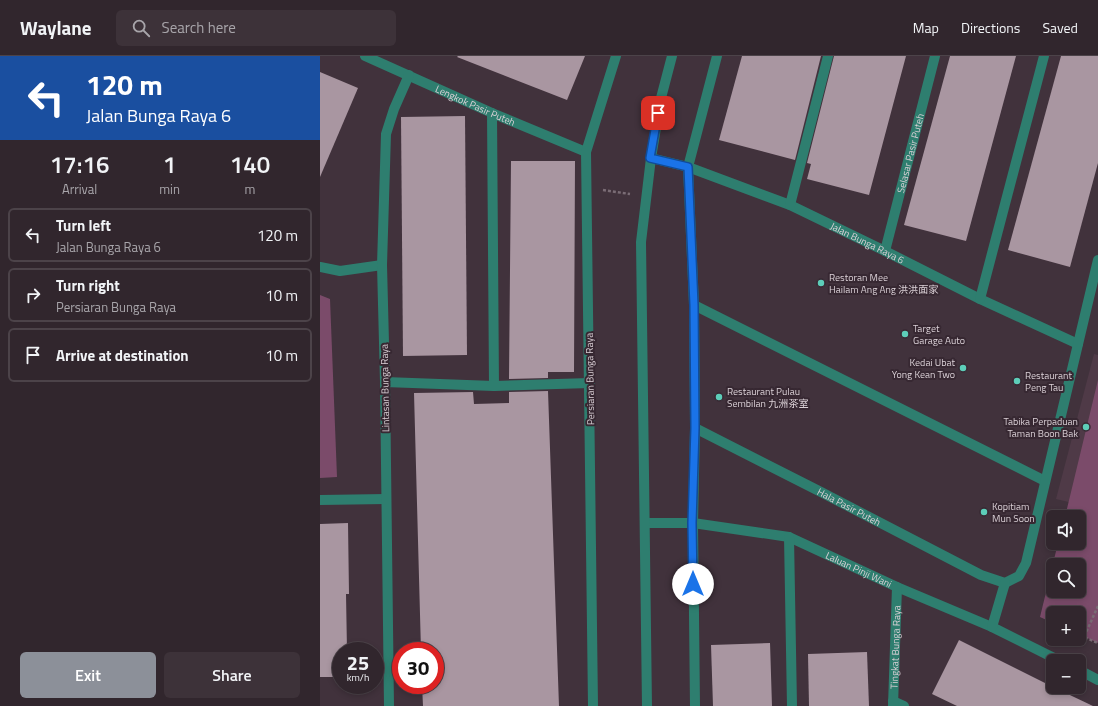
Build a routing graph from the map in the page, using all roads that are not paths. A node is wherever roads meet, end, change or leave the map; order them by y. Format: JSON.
{"nodes":[{"id":1,"x":365,"y":56,"type":"edge"},
{"id":2,"x":616,"y":56,"type":"edge"},
{"id":3,"x":672,"y":56,"type":"edge"},
{"id":4,"x":717,"y":56,"type":"edge"},
{"id":5,"x":828,"y":56,"type":"edge"},
{"id":6,"x":934,"y":56,"type":"edge"},
{"id":7,"x":1044,"y":56,"type":"edge"},
{"id":8,"x":408,"y":75,"type":"junction"},
{"id":9,"x":492,"y":113,"type":"junction"},
{"id":10,"x":586,"y":152,"type":"junction"},
{"id":11,"x":650,"y":158,"type":"junction"},
{"id":12,"x":688,"y":167,"type":"junction"},
{"id":13,"x":790,"y":205,"type":"junction"},
{"id":14,"x":885,"y":251,"type":"junction"},
{"id":15,"x":1098,"y":260,"type":"edge"},
{"id":16,"x":382,"y":265,"type":"junction"},
{"id":17,"x":320,"y":267,"type":"edge"},
{"id":18,"x":980,"y":299,"type":"junction"},
{"id":19,"x":694,"y":305,"type":"junction"},
{"id":20,"x":1078,"y":344,"type":"junction"},
{"id":21,"x":385,"y":382,"type":"junction"},
{"id":22,"x":590,"y":383,"type":"junction"},
{"id":23,"x":494,"y":386,"type":"junction"},
{"id":24,"x":695,"y":428,"type":"junction"},
{"id":25,"x":1045,"y":481,"type":"junction"},
{"id":26,"x":386,"y":499,"type":"junction"},
{"id":27,"x":320,"y":500,"type":"edge"},
{"id":28,"x":645,"y":523,"type":"junction"},
{"id":29,"x":692,"y":523,"type":"junction"},
{"id":30,"x":789,"y":536,"type":"junction"},
{"id":31,"x":1005,"y":583,"type":"junction"},
{"id":32,"x":897,"y":588,"type":"junction"},
{"id":33,"x":992,"y":627,"type":"junction"},
{"id":34,"x":1046,"y":654,"type":"edge"},
{"id":35,"x":1086,"y":674,"type":"edge"},
{"id":36,"x":1098,"y":680,"type":"edge"},
{"id":37,"x":893,"y":704,"type":"edge"},
{"id":38,"x":390,"y":706,"type":"edge"},
{"id":39,"x":593,"y":706,"type":"edge"},
{"id":40,"x":648,"y":706,"type":"edge"},
{"id":41,"x":695,"y":706,"type":"edge"},
{"id":42,"x":792,"y":706,"type":"edge"},
{"id":43,"x":904,"y":706,"type":"edge"}],
"edges":[{"from":1,"to":8,"type":"street","name":"Lengkok Pasir Puteh"},
{"from":2,"to":10,"type":"street","name":"Persiaran Bunga Raya"},
{"from":3,"to":11,"type":"street"},
{"from":4,"to":12,"type":"street"},
{"from":5,"to":13,"type":"street"},
{"from":6,"to":14,"type":"street","name":"Selasar Pasir Puteh"},
{"from":7,"to":18,"type":"street"},
{"from":8,"to":9,"type":"street","name":"Lengkok Pasir Puteh"},
{"from":8,"to":16,"type":"street","name":"Lintasan Bunga Raya"},
{"from":9,"to":10,"type":"street","name":"Lengkok Pasir Puteh"},
{"from":9,"to":23,"type":"street"},
{"from":10,"to":22,"type":"street","name":"Persiaran Bunga Raya"},
{"from":11,"to":12,"type":"street","name":"Jalan Bunga Raya 6"},
{"from":11,"to":28,"type":"street"},
{"from":12,"to":13,"type":"street","name":"Jalan Bunga Raya 6"},
{"from":12,"to":19,"type":"street"},
{"from":13,"to":14,"type":"street","name":"Jalan Bunga Raya 6"},
{"from":14,"to":18,"type":"street","name":"Jalan Bunga Raya 6"},
{"from":15,"to":20,"type":"street"},
{"from":16,"to":17,"type":"street"},
{"from":16,"to":21,"type":"street","name":"Lintasan Bunga Raya"},
{"from":18,"to":20,"type":"street","name":"Jalan Bunga Raya 6"},
{"from":19,"to":24,"type":"street"},
{"from":19,"to":25,"type":"street"},
{"from":20,"to":25,"type":"street"},
{"from":21,"to":23,"type":"street"},
{"from":21,"to":26,"type":"street","name":"Lintasan Bunga Raya"},
{"from":22,"to":23,"type":"street"},
{"from":22,"to":39,"type":"street","name":"Persiaran Bunga Raya"},
{"from":24,"to":29,"type":"street"},
{"from":24,"to":31,"type":"street","name":"Hala Pasir Puteh"},
{"from":25,"to":31,"type":"street"},
{"from":26,"to":27,"type":"street"},
{"from":26,"to":38,"type":"street","name":"Lintasan Bunga Raya"},
{"from":28,"to":29,"type":"street","name":"Laluan Pinji Wani"},
{"from":28,"to":40,"type":"street"},
{"from":29,"to":30,"type":"street","name":"Laluan Pinji Wani"},
{"from":29,"to":41,"type":"street"},
{"from":30,"to":32,"type":"street","name":"Laluan Pinji Wani"},
{"from":30,"to":42,"type":"street"},
{"from":31,"to":33,"type":"street"},
{"from":32,"to":33,"type":"street","name":"Laluan Pinji Wani"},
{"from":32,"to":37,"type":"street","name":"Tingkat Bunga Raya"},
{"from":33,"to":34,"type":"street","name":"Laluan Pinji Wani"},
{"from":35,"to":36,"type":"street"},
{"from":37,"to":43,"type":"street"}]}
